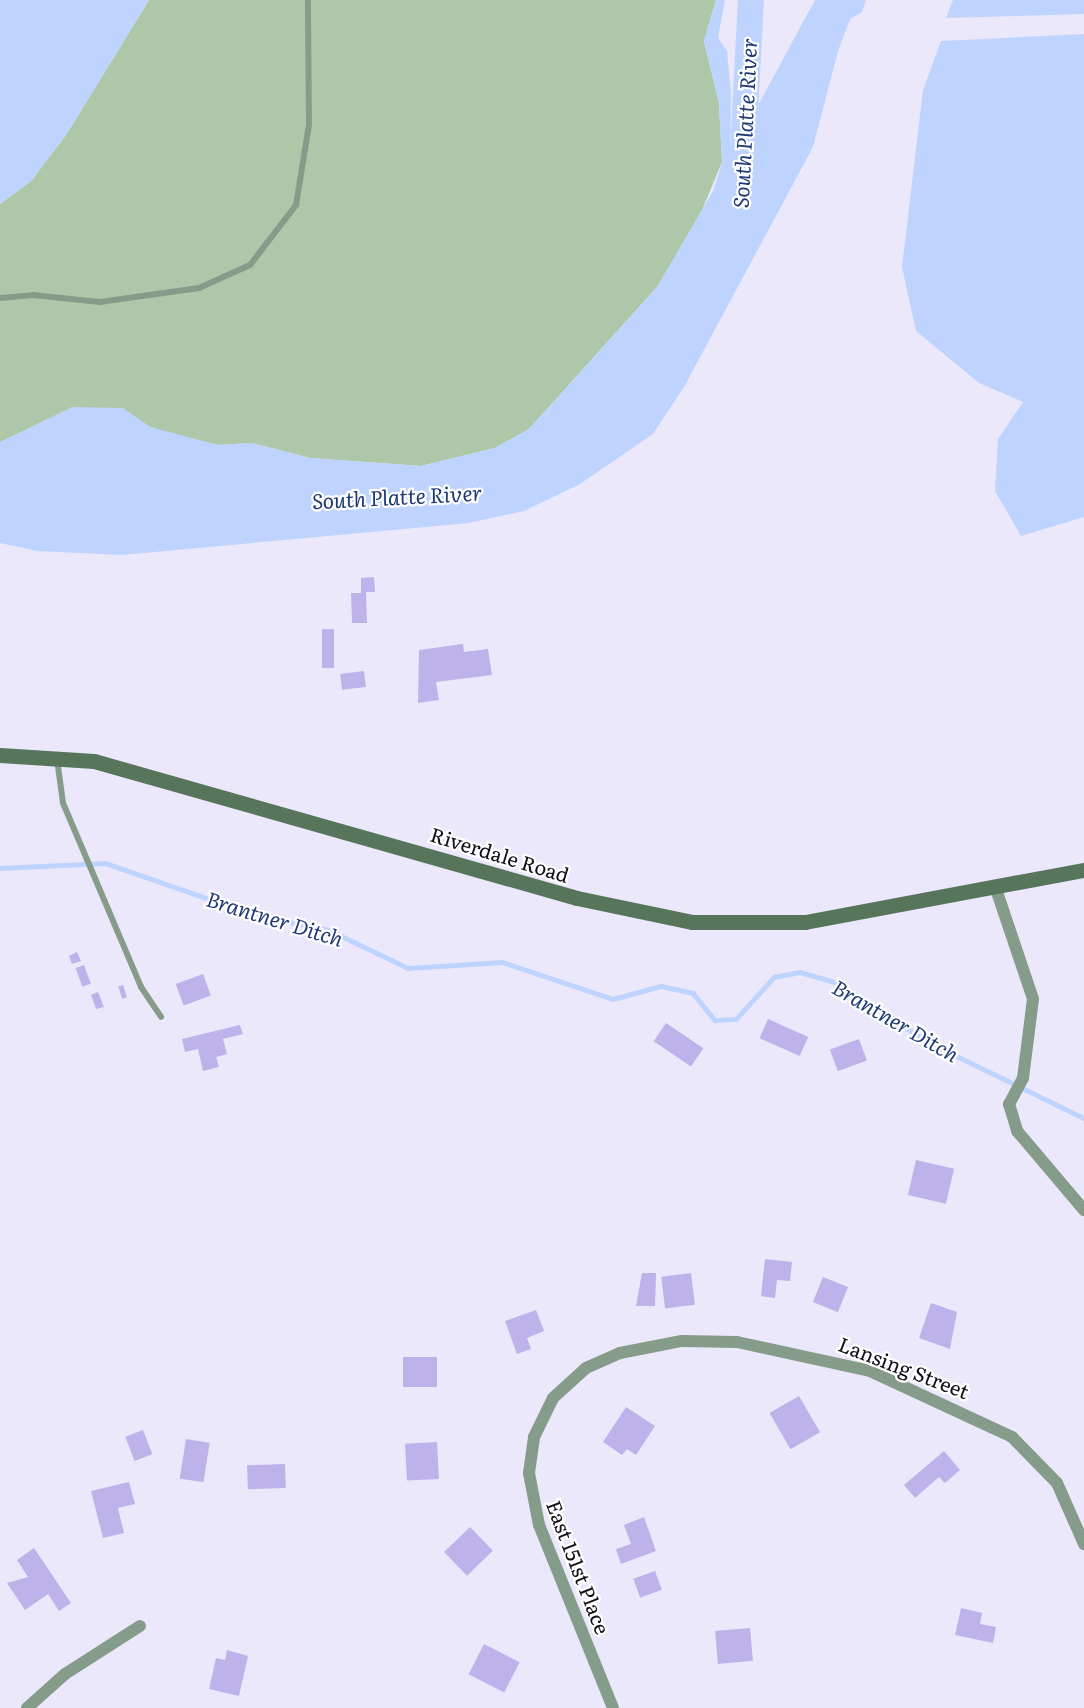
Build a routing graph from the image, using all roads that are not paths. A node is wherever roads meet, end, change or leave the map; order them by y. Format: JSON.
{"nodes":[{"id":1,"x":308,"y":0,"type":"edge"},
{"id":2,"x":0,"y":298,"type":"edge"},
{"id":3,"x":0,"y":755,"type":"edge"},
{"id":4,"x":57,"y":756,"type":"junction"},
{"id":5,"x":1084,"y":870,"type":"edge"},
{"id":6,"x":996,"y":889,"type":"junction"},
{"id":7,"x":161,"y":1017,"type":"dead end"},
{"id":8,"x":1084,"y":1210,"type":"edge"},
{"id":9,"x":549,"y":1404,"type":"joint"},
{"id":10,"x":1084,"y":1544,"type":"edge"},
{"id":11,"x":140,"y":1626,"type":"dead end"},
{"id":12,"x":27,"y":1708,"type":"edge"},
{"id":13,"x":613,"y":1708,"type":"edge"}],
"edges":[{"from":1,"to":2,"type":"lane"},
{"from":3,"to":4,"type":"street","name":"Riverdale Road"},
{"from":4,"to":6,"type":"street","name":"Riverdale Road"},
{"from":4,"to":7,"type":"lane"},
{"from":5,"to":6,"type":"street","name":"Riverdale Road"},
{"from":6,"to":8,"type":"street"},
{"from":9,"to":10,"type":"street","name":"Lansing Street"},
{"from":9,"to":13,"type":"street","name":"East 151st Place"},
{"from":11,"to":12,"type":"street"}]}
